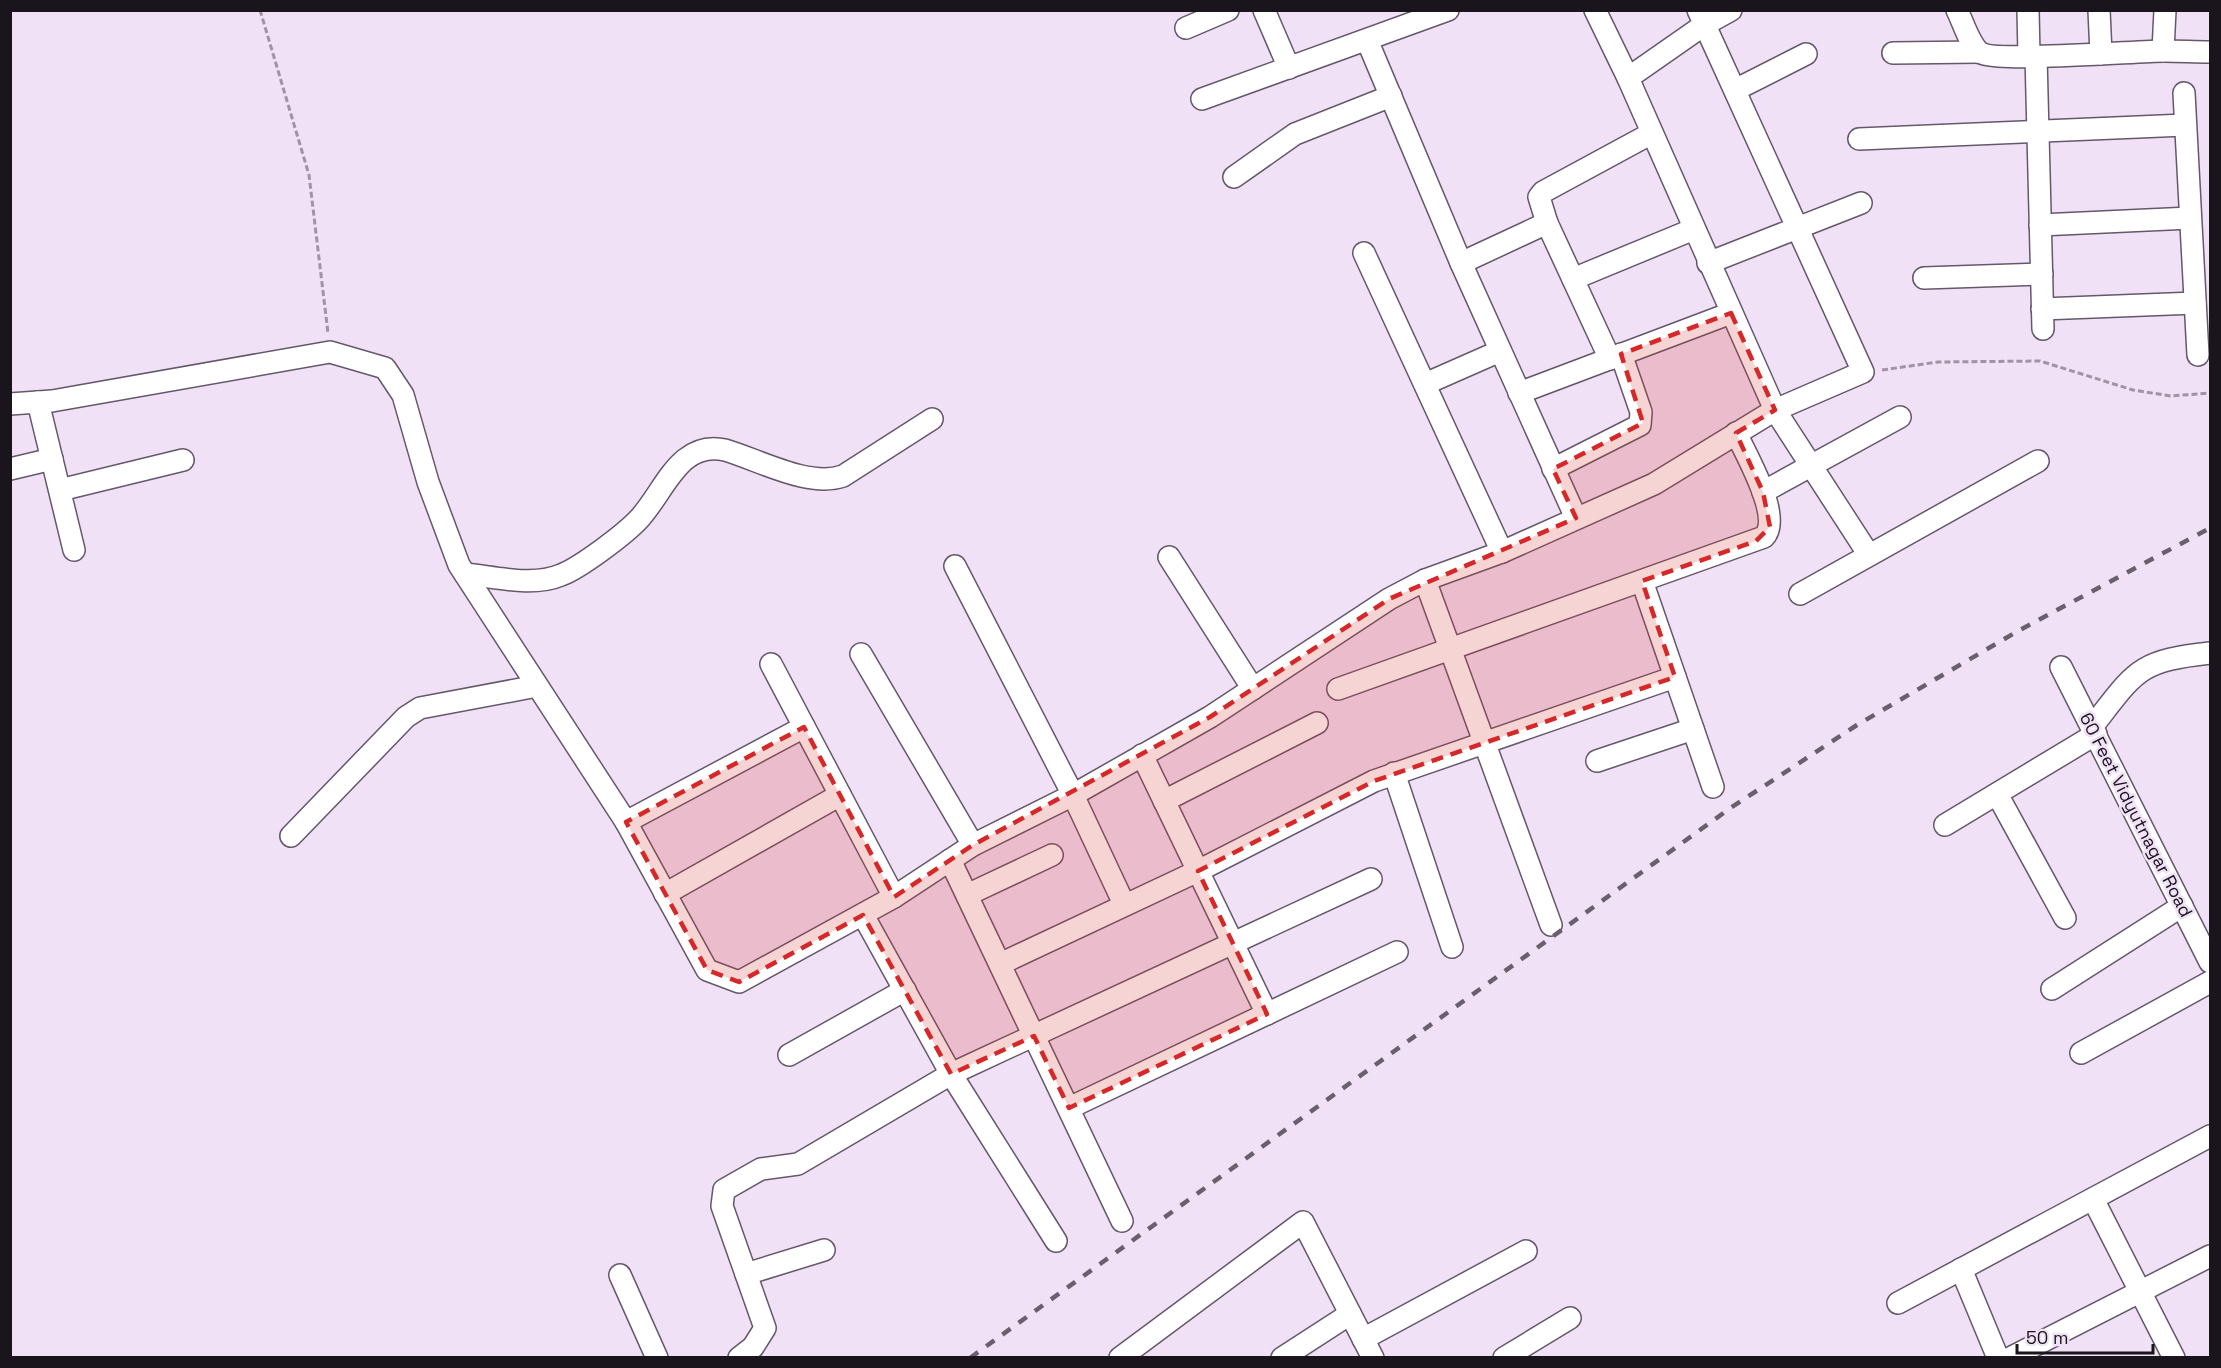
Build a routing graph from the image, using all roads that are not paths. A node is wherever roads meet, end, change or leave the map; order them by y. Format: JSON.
{"nodes":[{"id":1,"x":1228,"y":10,"type":"edge"},
{"id":2,"x":1264,"y":10,"type":"edge"},
{"id":3,"x":1449,"y":10,"type":"edge"},
{"id":4,"x":1595,"y":10,"type":"edge"},
{"id":5,"x":1731,"y":10,"type":"edge"},
{"id":6,"x":1957,"y":10,"type":"edge"},
{"id":7,"x":2028,"y":10,"type":"edge"},
{"id":8,"x":2099,"y":10,"type":"edge"},
{"id":9,"x":2165,"y":10,"type":"edge"},
{"id":10,"x":1701,"y":18,"type":"edge"},
{"id":11,"x":1186,"y":28,"type":"dead end"},
{"id":12,"x":1367,"y":40,"type":"junction"},
{"id":13,"x":2163,"y":51,"type":"junction"},
{"id":14,"x":1979,"y":52,"type":"junction"},
{"id":15,"x":2211,"y":52,"type":"edge"},
{"id":16,"x":1893,"y":53,"type":"dead end"},
{"id":17,"x":1806,"y":54,"type":"dead end"},
{"id":18,"x":2101,"y":54,"type":"junction"},
{"id":19,"x":2033,"y":56,"type":"junction"},
{"id":20,"x":1289,"y":68,"type":"junction"},
{"id":21,"x":1628,"y":78,"type":"junction"},
{"id":22,"x":1735,"y":90,"type":"junction"},
{"id":23,"x":2184,"y":93,"type":"dead end"},
{"id":24,"x":1390,"y":96,"type":"junction"},
{"id":25,"x":1202,"y":99,"type":"dead end"},
{"id":26,"x":2185,"y":125,"type":"junction"},
{"id":27,"x":2038,"y":131,"type":"junction"},
{"id":28,"x":1652,"y":133,"type":"junction"},
{"id":29,"x":1859,"y":139,"type":"dead end"},
{"id":30,"x":1234,"y":177,"type":"dead end"},
{"id":31,"x":1861,"y":202,"type":"dead end"},
{"id":32,"x":2190,"y":218,"type":"junction"},
{"id":33,"x":1547,"y":223,"type":"junction"},
{"id":34,"x":2040,"y":225,"type":"junction"},
{"id":35,"x":1797,"y":228,"type":"junction"},
{"id":36,"x":1694,"y":229,"type":"junction"},
{"id":37,"x":1364,"y":253,"type":"dead end"},
{"id":38,"x":1708,"y":262,"type":"junction"},
{"id":39,"x":1461,"y":263,"type":"junction"},
{"id":40,"x":2042,"y":274,"type":"junction"},
{"id":41,"x":1924,"y":278,"type":"dead end"},
{"id":42,"x":1573,"y":279,"type":"junction"},
{"id":43,"x":2195,"y":303,"type":"junction"},
{"id":44,"x":1731,"y":313,"type":"junction"},
{"id":45,"x":1500,"y":351,"type":"junction"},
{"id":46,"x":2198,"y":355,"type":"dead end"},
{"id":47,"x":1615,"y":356,"type":"junction"},
{"id":48,"x":1425,"y":384,"type":"junction"},
{"id":49,"x":1519,"y":393,"type":"junction"},
{"id":50,"x":38,"y":402,"type":"junction"},
{"id":51,"x":10,"y":404,"type":"edge"},
{"id":52,"x":1775,"y":410,"type":"junction"},
{"id":53,"x":1900,"y":417,"type":"dead end"},
{"id":54,"x":932,"y":419,"type":"dead end"},
{"id":55,"x":1736,"y":433,"type":"junction"},
{"id":56,"x":52,"y":459,"type":"junction"},
{"id":57,"x":183,"y":460,"type":"dead end"},
{"id":58,"x":2038,"y":461,"type":"dead end"},
{"id":59,"x":1812,"y":466,"type":"junction"},
{"id":60,"x":10,"y":469,"type":"edge"},
{"id":61,"x":1553,"y":469,"type":"junction"},
{"id":62,"x":60,"y":490,"type":"junction"},
{"id":63,"x":1763,"y":492,"type":"junction"},
{"id":64,"x":1576,"y":518,"type":"junction"},
{"id":65,"x":74,"y":550,"type":"dead end"},
{"id":66,"x":1502,"y":552,"type":"junction"},
{"id":67,"x":1869,"y":555,"type":"junction"},
{"id":68,"x":1169,"y":557,"type":"dead end"},
{"id":69,"x":955,"y":566,"type":"dead end"},
{"id":70,"x":465,"y":574,"type":"junction"},
{"id":71,"x":1425,"y":580,"type":"junction"},
{"id":72,"x":1642,"y":580,"type":"junction"},
{"id":73,"x":1800,"y":594,"type":"dead end"},
{"id":74,"x":1450,"y":649,"type":"junction"},
{"id":75,"x":2211,"y":653,"type":"edge"},
{"id":76,"x":861,"y":654,"type":"dead end"},
{"id":77,"x":771,"y":664,"type":"dead end"},
{"id":78,"x":2061,"y":667,"type":"dead end"},
{"id":79,"x":1675,"y":677,"type":"junction"},
{"id":80,"x":537,"y":686,"type":"junction"},
{"id":81,"x":1253,"y":688,"type":"junction"},
{"id":82,"x":1338,"y":689,"type":"dead end"},
{"id":83,"x":1317,"y":723,"type":"dead end"},
{"id":84,"x":804,"y":727,"type":"junction"},
{"id":85,"x":1693,"y":729,"type":"junction"},
{"id":86,"x":2094,"y":731,"type":"junction"},
{"id":87,"x":1485,"y":744,"type":"junction"},
{"id":88,"x":1142,"y":755,"type":"junction"},
{"id":89,"x":1597,"y":761,"type":"dead end"},
{"id":90,"x":1394,"y":773,"type":"junction"},
{"id":91,"x":1713,"y":787,"type":"dead end"},
{"id":92,"x":1997,"y":794,"type":"junction"},
{"id":93,"x":840,"y":795,"type":"junction"},
{"id":94,"x":1073,"y":795,"type":"junction"},
{"id":95,"x":1164,"y":801,"type":"junction"},
{"id":96,"x":626,"y":822,"type":"junction"},
{"id":97,"x":1945,"y":825,"type":"dead end"},
{"id":98,"x":291,"y":836,"type":"dead end"},
{"id":99,"x":973,"y":845,"type":"junction"},
{"id":100,"x":1052,"y":855,"type":"dead end"},
{"id":101,"x":950,"y":860,"type":"junction"},
{"id":102,"x":1198,"y":871,"type":"junction"},
{"id":103,"x":1371,"y":879,"type":"dead end"},
{"id":104,"x":665,"y":894,"type":"junction"},
{"id":105,"x":966,"y":895,"type":"junction"},
{"id":106,"x":894,"y":897,"type":"junction"},
{"id":107,"x":1124,"y":904,"type":"junction"},
{"id":108,"x":2182,"y":906,"type":"junction"},
{"id":109,"x":864,"y":915,"type":"junction"},
{"id":110,"x":2065,"y":918,"type":"dead end"},
{"id":111,"x":1551,"y":925,"type":"dead end"},
{"id":112,"x":1233,"y":943,"type":"junction"},
{"id":113,"x":1452,"y":947,"type":"dead end"},
{"id":114,"x":1397,"y":952,"type":"dead end"},
{"id":115,"x":2208,"y":952,"type":"edge"},
{"id":116,"x":1000,"y":964,"type":"junction"},
{"id":117,"x":2211,"y":982,"type":"edge"},
{"id":118,"x":2052,"y":989,"type":"dead end"},
{"id":119,"x":905,"y":990,"type":"junction"},
{"id":120,"x":1267,"y":1014,"type":"junction"},
{"id":121,"x":1034,"y":1036,"type":"junction"},
{"id":122,"x":2081,"y":1053,"type":"dead end"},
{"id":123,"x":789,"y":1055,"type":"dead end"},
{"id":124,"x":951,"y":1074,"type":"junction"},
{"id":125,"x":1069,"y":1108,"type":"junction"},
{"id":126,"x":2211,"y":1136,"type":"edge"},
{"id":127,"x":2093,"y":1199,"type":"junction"},
{"id":128,"x":1122,"y":1221,"type":"dead end"},
{"id":129,"x":1056,"y":1241,"type":"dead end"},
{"id":130,"x":824,"y":1250,"type":"dead end"},
{"id":131,"x":1526,"y":1251,"type":"dead end"},
{"id":132,"x":2211,"y":1256,"type":"edge"},
{"id":133,"x":1961,"y":1269,"type":"junction"},
{"id":134,"x":746,"y":1274,"type":"junction"},
{"id":135,"x":620,"y":1275,"type":"dead end"},
{"id":136,"x":2139,"y":1291,"type":"junction"},
{"id":137,"x":1898,"y":1303,"type":"dead end"},
{"id":138,"x":1350,"y":1314,"type":"junction"},
{"id":139,"x":1570,"y":1318,"type":"dead end"},
{"id":140,"x":1368,"y":1348,"type":"edge"},
{"id":141,"x":657,"y":1358,"type":"edge"},
{"id":142,"x":739,"y":1358,"type":"edge"},
{"id":143,"x":1120,"y":1358,"type":"edge"},
{"id":144,"x":1282,"y":1358,"type":"edge"},
{"id":145,"x":1504,"y":1358,"type":"edge"},
{"id":146,"x":1998,"y":1358,"type":"edge"},
{"id":147,"x":2010,"y":1358,"type":"edge"},
{"id":148,"x":2174,"y":1358,"type":"edge"}],
"edges":[{"from":1,"to":11,"type":"street"},
{"from":2,"to":20,"type":"street"},
{"from":3,"to":12,"type":"street"},
{"from":4,"to":21,"type":"street"},
{"from":5,"to":10,"type":"street"},
{"from":6,"to":14,"type":"street"},
{"from":7,"to":19,"type":"street"},
{"from":8,"to":18,"type":"street"},
{"from":9,"to":13,"type":"street"},
{"from":10,"to":21,"type":"street"},
{"from":10,"to":22,"type":"street"},
{"from":12,"to":20,"type":"street"},
{"from":12,"to":24,"type":"street"},
{"from":13,"to":15,"type":"street"},
{"from":13,"to":18,"type":"street"},
{"from":14,"to":16,"type":"street"},
{"from":14,"to":19,"type":"street"},
{"from":17,"to":22,"type":"street"},
{"from":18,"to":19,"type":"street"},
{"from":19,"to":27,"type":"street"},
{"from":20,"to":25,"type":"street"},
{"from":21,"to":28,"type":"street"},
{"from":22,"to":35,"type":"street"},
{"from":23,"to":26,"type":"street"},
{"from":24,"to":30,"type":"street"},
{"from":24,"to":39,"type":"street"},
{"from":26,"to":27,"type":"street"},
{"from":26,"to":32,"type":"street"},
{"from":27,"to":29,"type":"street"},
{"from":27,"to":34,"type":"street"},
{"from":28,"to":33,"type":"street"},
{"from":28,"to":36,"type":"street"},
{"from":31,"to":35,"type":"street"},
{"from":32,"to":34,"type":"street"},
{"from":32,"to":43,"type":"street"},
{"from":33,"to":39,"type":"street"},
{"from":33,"to":42,"type":"street"},
{"from":34,"to":40,"type":"street"},
{"from":35,"to":38,"type":"street"},
{"from":35,"to":52,"type":"street"},
{"from":36,"to":38,"type":"street"},
{"from":36,"to":42,"type":"street"},
{"from":37,"to":48,"type":"street"},
{"from":38,"to":44,"type":"street"},
{"from":39,"to":45,"type":"street"},
{"from":40,"to":41,"type":"street"},
{"from":40,"to":43,"type":"street"},
{"from":42,"to":47,"type":"street"},
{"from":43,"to":46,"type":"street"},
{"from":44,"to":47,"type":"street"},
{"from":44,"to":52,"type":"street"},
{"from":45,"to":48,"type":"street"},
{"from":45,"to":49,"type":"street"},
{"from":47,"to":49,"type":"street"},
{"from":47,"to":61,"type":"street"},
{"from":48,"to":66,"type":"street"},
{"from":49,"to":61,"type":"street"},
{"from":50,"to":51,"type":"street"},
{"from":50,"to":56,"type":"street"},
{"from":50,"to":70,"type":"street"},
{"from":52,"to":55,"type":"street"},
{"from":52,"to":59,"type":"street"},
{"from":53,"to":59,"type":"street"},
{"from":54,"to":70,"type":"street"},
{"from":55,"to":63,"type":"street"},
{"from":55,"to":64,"type":"street"},
{"from":56,"to":60,"type":"street"},
{"from":56,"to":62,"type":"street"},
{"from":57,"to":62,"type":"street"},
{"from":58,"to":67,"type":"street"},
{"from":59,"to":63,"type":"street"},
{"from":59,"to":67,"type":"street"},
{"from":61,"to":64,"type":"street"},
{"from":62,"to":65,"type":"street"},
{"from":63,"to":72,"type":"street"},
{"from":64,"to":66,"type":"street"},
{"from":66,"to":71,"type":"street"},
{"from":67,"to":73,"type":"street"},
{"from":68,"to":81,"type":"street"},
{"from":69,"to":94,"type":"street"},
{"from":70,"to":80,"type":"street"},
{"from":71,"to":74,"type":"street"},
{"from":71,"to":81,"type":"street"},
{"from":72,"to":74,"type":"street"},
{"from":72,"to":79,"type":"street"},
{"from":74,"to":82,"type":"street"},
{"from":74,"to":87,"type":"street"},
{"from":75,"to":86,"type":"street"},
{"from":76,"to":99,"type":"street"},
{"from":77,"to":84,"type":"street"},
{"from":78,"to":86,"type":"street","name":"60 Feet Vidyutnagar Road"},
{"from":79,"to":85,"type":"street"},
{"from":79,"to":87,"type":"street"},
{"from":80,"to":96,"type":"street"},
{"from":80,"to":98,"type":"street"},
{"from":81,"to":88,"type":"street"},
{"from":83,"to":95,"type":"street"},
{"from":84,"to":93,"type":"street"},
{"from":84,"to":96,"type":"street"},
{"from":85,"to":89,"type":"street"},
{"from":85,"to":91,"type":"street"},
{"from":86,"to":92,"type":"street"},
{"from":86,"to":108,"type":"street","name":"60 Feet Vidyutnagar Road"},
{"from":87,"to":90,"type":"street"},
{"from":87,"to":111,"type":"street"},
{"from":88,"to":94,"type":"street"},
{"from":88,"to":95,"type":"street"},
{"from":90,"to":102,"type":"street"},
{"from":90,"to":113,"type":"street"},
{"from":92,"to":97,"type":"street"},
{"from":92,"to":110,"type":"street"},
{"from":93,"to":104,"type":"street"},
{"from":93,"to":106,"type":"street"},
{"from":94,"to":99,"type":"street"},
{"from":94,"to":107,"type":"street"},
{"from":95,"to":102,"type":"street"},
{"from":96,"to":104,"type":"street"},
{"from":99,"to":101,"type":"street"},
{"from":100,"to":105,"type":"street"},
{"from":101,"to":105,"type":"street"},
{"from":101,"to":106,"type":"street"},
{"from":102,"to":107,"type":"street"},
{"from":102,"to":112,"type":"street"},
{"from":103,"to":112,"type":"street"},
{"from":104,"to":109,"type":"street"},
{"from":105,"to":116,"type":"street"},
{"from":106,"to":109,"type":"street"},
{"from":107,"to":116,"type":"street"},
{"from":108,"to":115,"type":"street","name":"60 Feet Vidyutnagar Road"},
{"from":108,"to":118,"type":"street"},
{"from":109,"to":119,"type":"street"},
{"from":112,"to":120,"type":"street"},
{"from":112,"to":121,"type":"street"},
{"from":114,"to":120,"type":"street"},
{"from":116,"to":121,"type":"street"},
{"from":117,"to":122,"type":"street"},
{"from":119,"to":123,"type":"street"},
{"from":119,"to":124,"type":"street"},
{"from":120,"to":125,"type":"street"},
{"from":121,"to":124,"type":"street"},
{"from":121,"to":125,"type":"street"},
{"from":124,"to":129,"type":"street"},
{"from":124,"to":134,"type":"street"},
{"from":125,"to":128,"type":"street"},
{"from":126,"to":127,"type":"street"},
{"from":127,"to":133,"type":"street"},
{"from":127,"to":136,"type":"street"},
{"from":130,"to":134,"type":"street"},
{"from":131,"to":140,"type":"street"},
{"from":132,"to":136,"type":"street"},
{"from":133,"to":137,"type":"street"},
{"from":133,"to":146,"type":"street"},
{"from":134,"to":142,"type":"street"},
{"from":135,"to":141,"type":"street"},
{"from":136,"to":147,"type":"street"},
{"from":136,"to":148,"type":"street"},
{"from":138,"to":140,"type":"street"},
{"from":138,"to":143,"type":"street"},
{"from":138,"to":144,"type":"street"},
{"from":139,"to":145,"type":"street"}]}
